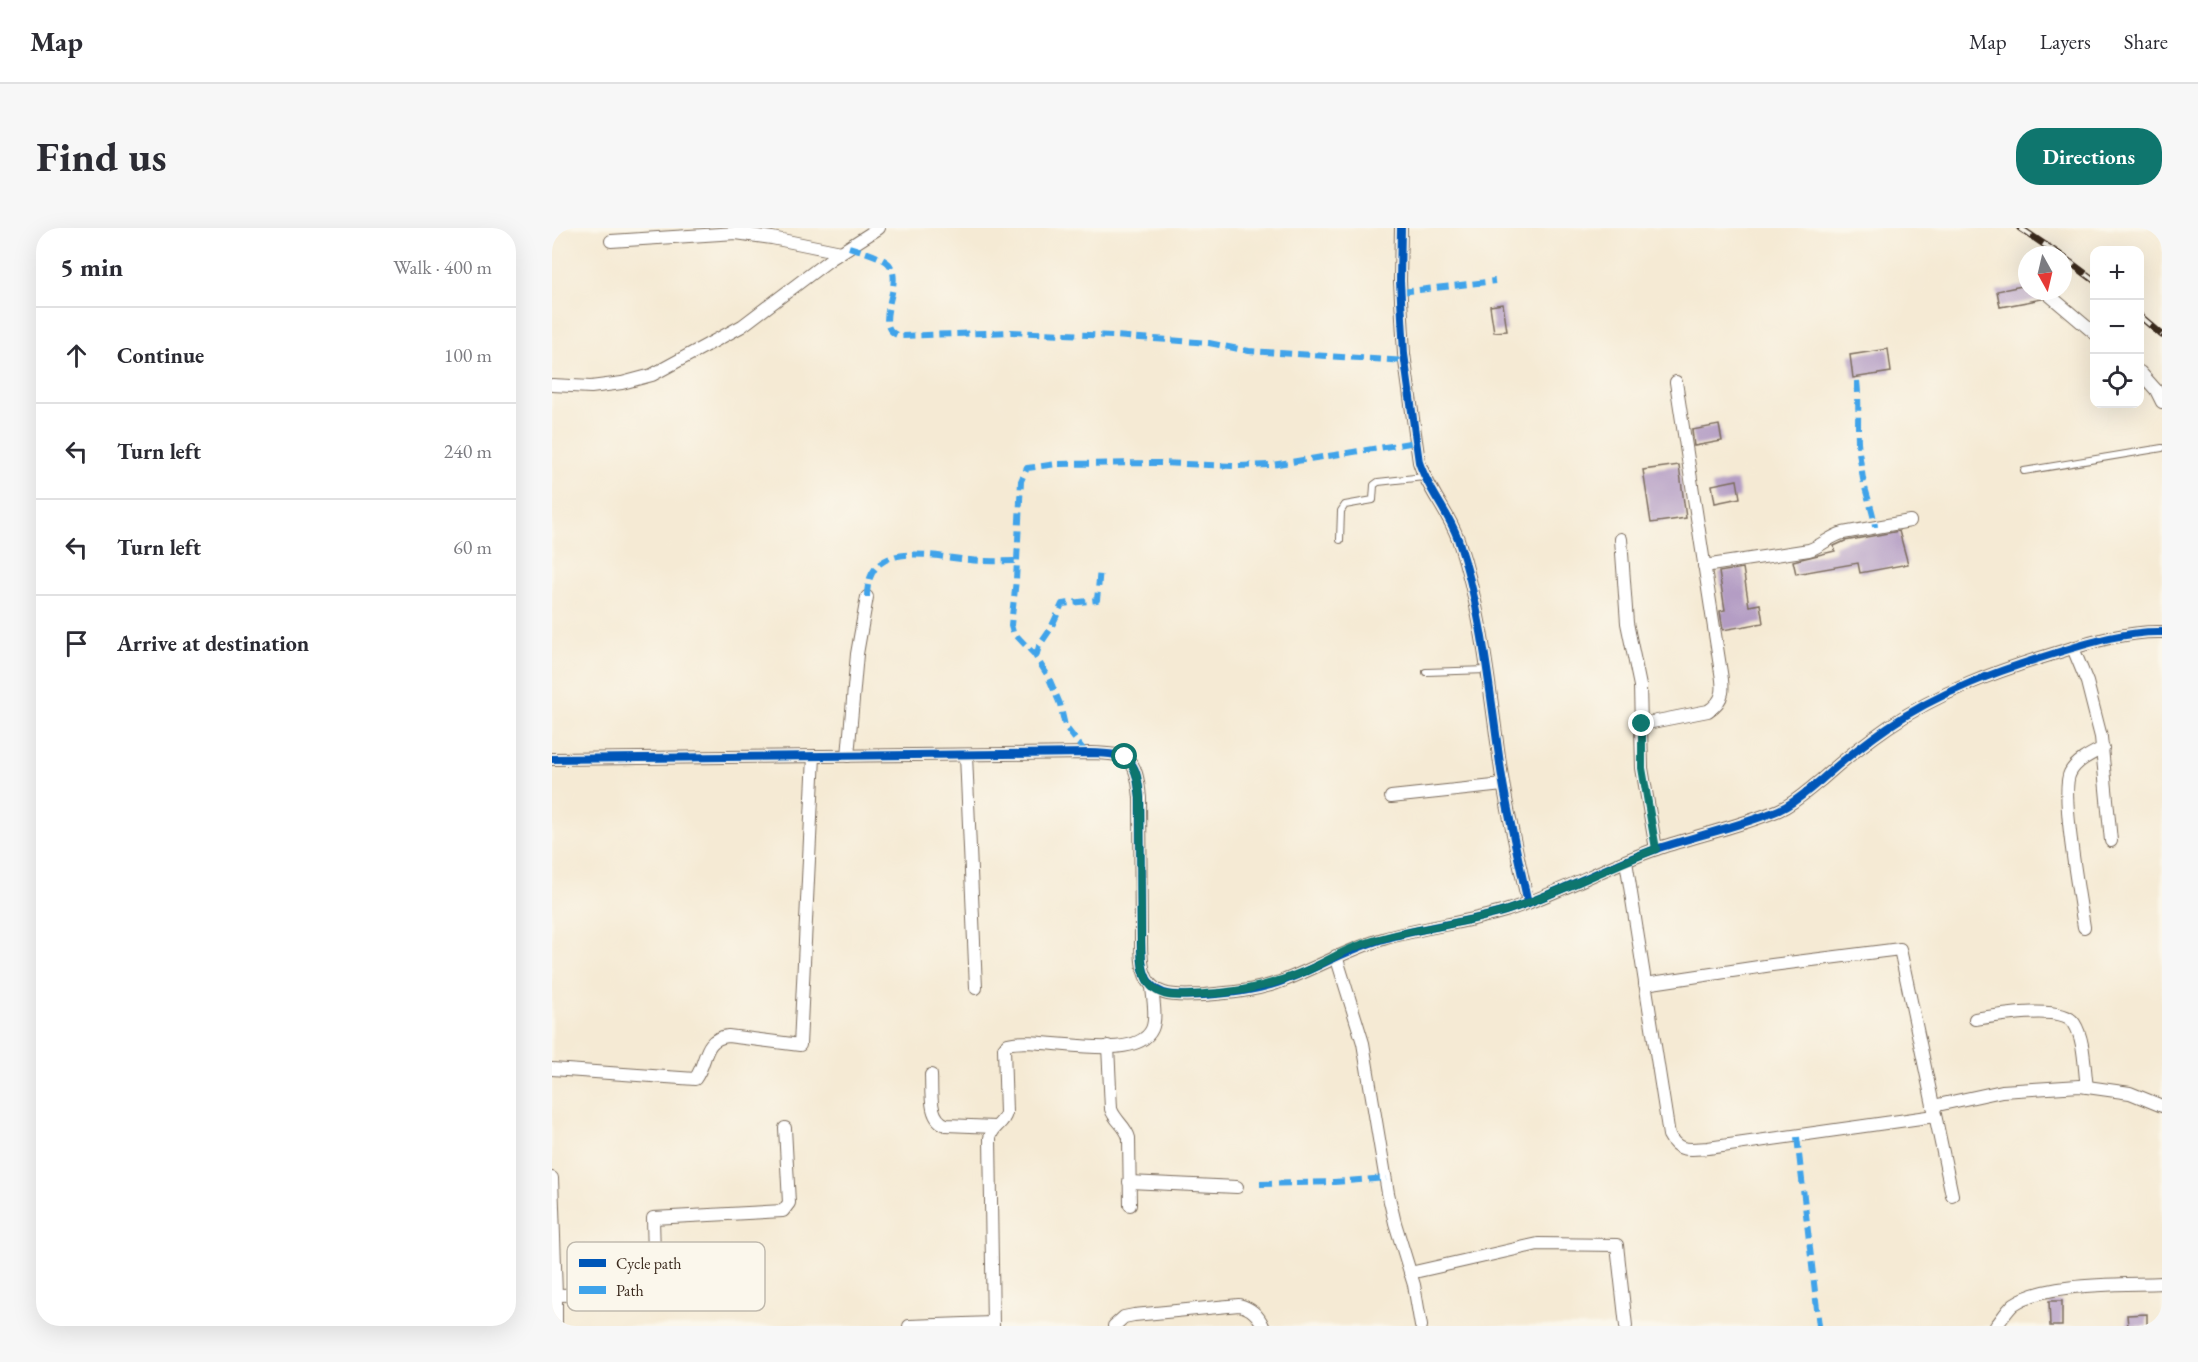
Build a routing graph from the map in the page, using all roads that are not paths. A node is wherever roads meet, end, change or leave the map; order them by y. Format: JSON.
{"nodes":[{"id":1,"x":879,"y":228,"type":"edge"},
{"id":2,"x":1401,"y":228,"type":"edge"},
{"id":3,"x":611,"y":241,"type":"dead end"},
{"id":4,"x":841,"y":252,"type":"junction"},
{"id":5,"x":2055,"y":300,"type":"edge"},
{"id":6,"x":2090,"y":330,"type":"edge"},
{"id":7,"x":2144,"y":377,"type":"edge"},
{"id":8,"x":1676,"y":382,"type":"dead end"},
{"id":9,"x":552,"y":385,"type":"edge"},
{"id":10,"x":2162,"y":402,"type":"edge"},
{"id":11,"x":2162,"y":448,"type":"edge"},
{"id":12,"x":2024,"y":471,"type":"dead end"},
{"id":13,"x":1424,"y":477,"type":"junction"},
{"id":14,"x":1910,"y":521,"type":"dead end"},
{"id":15,"x":1621,"y":538,"type":"dead end"},
{"id":16,"x":1340,"y":540,"type":"dead end"},
{"id":17,"x":1704,"y":566,"type":"junction"},
{"id":18,"x":867,"y":597,"type":"dead end"},
{"id":19,"x":2162,"y":632,"type":"edge"},
{"id":20,"x":2073,"y":648,"type":"junction"},
{"id":21,"x":1488,"y":670,"type":"junction"},
{"id":22,"x":1426,"y":672,"type":"dead end"},
{"id":23,"x":1642,"y":724,"type":"junction"},
{"id":24,"x":2103,"y":748,"type":"junction"},
{"id":25,"x":966,"y":755,"type":"junction"},
{"id":26,"x":814,"y":756,"type":"junction"},
{"id":27,"x":848,"y":756,"type":"junction"},
{"id":28,"x":552,"y":759,"type":"edge"},
{"id":29,"x":1503,"y":785,"type":"junction"},
{"id":30,"x":1391,"y":797,"type":"dead end"},
{"id":31,"x":2111,"y":841,"type":"dead end"},
{"id":32,"x":1656,"y":849,"type":"junction"},
{"id":33,"x":1626,"y":861,"type":"junction"},
{"id":34,"x":1528,"y":903,"type":"junction"},
{"id":35,"x":2084,"y":927,"type":"dead end"},
{"id":36,"x":1336,"y":956,"type":"junction"},
{"id":37,"x":1645,"y":984,"type":"junction"},
{"id":38,"x":1152,"y":987,"type":"junction"},
{"id":39,"x":976,"y":988,"type":"dead end"},
{"id":40,"x":1975,"y":1018,"type":"dead end"},
{"id":41,"x":1108,"y":1046,"type":"junction"},
{"id":42,"x":552,"y":1069,"type":"edge"},
{"id":43,"x":931,"y":1075,"type":"dead end"},
{"id":44,"x":2087,"y":1087,"type":"junction"},
{"id":45,"x":2162,"y":1107,"type":"edge"},
{"id":46,"x":1934,"y":1111,"type":"junction"},
{"id":47,"x":995,"y":1127,"type":"junction"},
{"id":48,"x":785,"y":1128,"type":"dead end"},
{"id":49,"x":552,"y":1178,"type":"edge"},
{"id":50,"x":1129,"y":1182,"type":"junction"},
{"id":51,"x":1237,"y":1187,"type":"dead end"},
{"id":52,"x":1952,"y":1195,"type":"dead end"},
{"id":53,"x":1130,"y":1206,"type":"dead end"},
{"id":54,"x":653,"y":1242,"type":"edge"},
{"id":55,"x":1410,"y":1273,"type":"junction"},
{"id":56,"x":2162,"y":1282,"type":"edge"},
{"id":57,"x":556,"y":1295,"type":"junction"},
{"id":58,"x":567,"y":1295,"type":"edge"},
{"id":59,"x":992,"y":1325,"type":"edge"},
{"id":60,"x":556,"y":1326,"type":"edge"},
{"id":61,"x":909,"y":1326,"type":"edge"},
{"id":62,"x":1114,"y":1326,"type":"edge"},
{"id":63,"x":1263,"y":1326,"type":"edge"},
{"id":64,"x":1421,"y":1326,"type":"edge"},
{"id":65,"x":1626,"y":1326,"type":"edge"},
{"id":66,"x":1996,"y":1326,"type":"edge"}],
"edges":[{"from":1,"to":4,"type":"street"},
{"from":2,"to":13,"type":"street"},
{"from":3,"to":4,"type":"street"},
{"from":4,"to":9,"type":"street"},
{"from":5,"to":6,"type":"street"},
{"from":7,"to":10,"type":"street"},
{"from":8,"to":17,"type":"street"},
{"from":11,"to":12,"type":"lane"},
{"from":13,"to":16,"type":"lane"},
{"from":13,"to":21,"type":"street"},
{"from":14,"to":17,"type":"street"},
{"from":15,"to":23,"type":"street"},
{"from":17,"to":23,"type":"street"},
{"from":18,"to":27,"type":"street"},
{"from":19,"to":20,"type":"street"},
{"from":20,"to":24,"type":"street"},
{"from":20,"to":32,"type":"street"},
{"from":21,"to":22,"type":"lane"},
{"from":21,"to":29,"type":"street"},
{"from":23,"to":32,"type":"street"},
{"from":24,"to":31,"type":"street"},
{"from":24,"to":35,"type":"street"},
{"from":25,"to":27,"type":"street"},
{"from":25,"to":38,"type":"street"},
{"from":25,"to":39,"type":"street"},
{"from":26,"to":27,"type":"street"},
{"from":26,"to":28,"type":"street"},
{"from":26,"to":42,"type":"street"},
{"from":29,"to":30,"type":"street"},
{"from":29,"to":34,"type":"street"},
{"from":32,"to":33,"type":"street"},
{"from":33,"to":34,"type":"street"},
{"from":33,"to":37,"type":"street"},
{"from":34,"to":36,"type":"street"},
{"from":36,"to":38,"type":"street"},
{"from":36,"to":55,"type":"street"},
{"from":37,"to":46,"type":"street"},
{"from":37,"to":46,"type":"street"},
{"from":38,"to":41,"type":"street"},
{"from":40,"to":44,"type":"street"},
{"from":41,"to":47,"type":"street"},
{"from":41,"to":50,"type":"street"},
{"from":43,"to":47,"type":"street"},
{"from":44,"to":45,"type":"street"},
{"from":44,"to":46,"type":"street"},
{"from":46,"to":52,"type":"street"},
{"from":47,"to":59,"type":"street"},
{"from":48,"to":54,"type":"street"},
{"from":49,"to":57,"type":"street"},
{"from":50,"to":51,"type":"street"},
{"from":50,"to":53,"type":"street"},
{"from":55,"to":64,"type":"street"},
{"from":55,"to":65,"type":"street"},
{"from":56,"to":66,"type":"street"},
{"from":57,"to":58,"type":"street"},
{"from":57,"to":60,"type":"street"},
{"from":59,"to":61,"type":"street"},
{"from":62,"to":63,"type":"street"}]}
